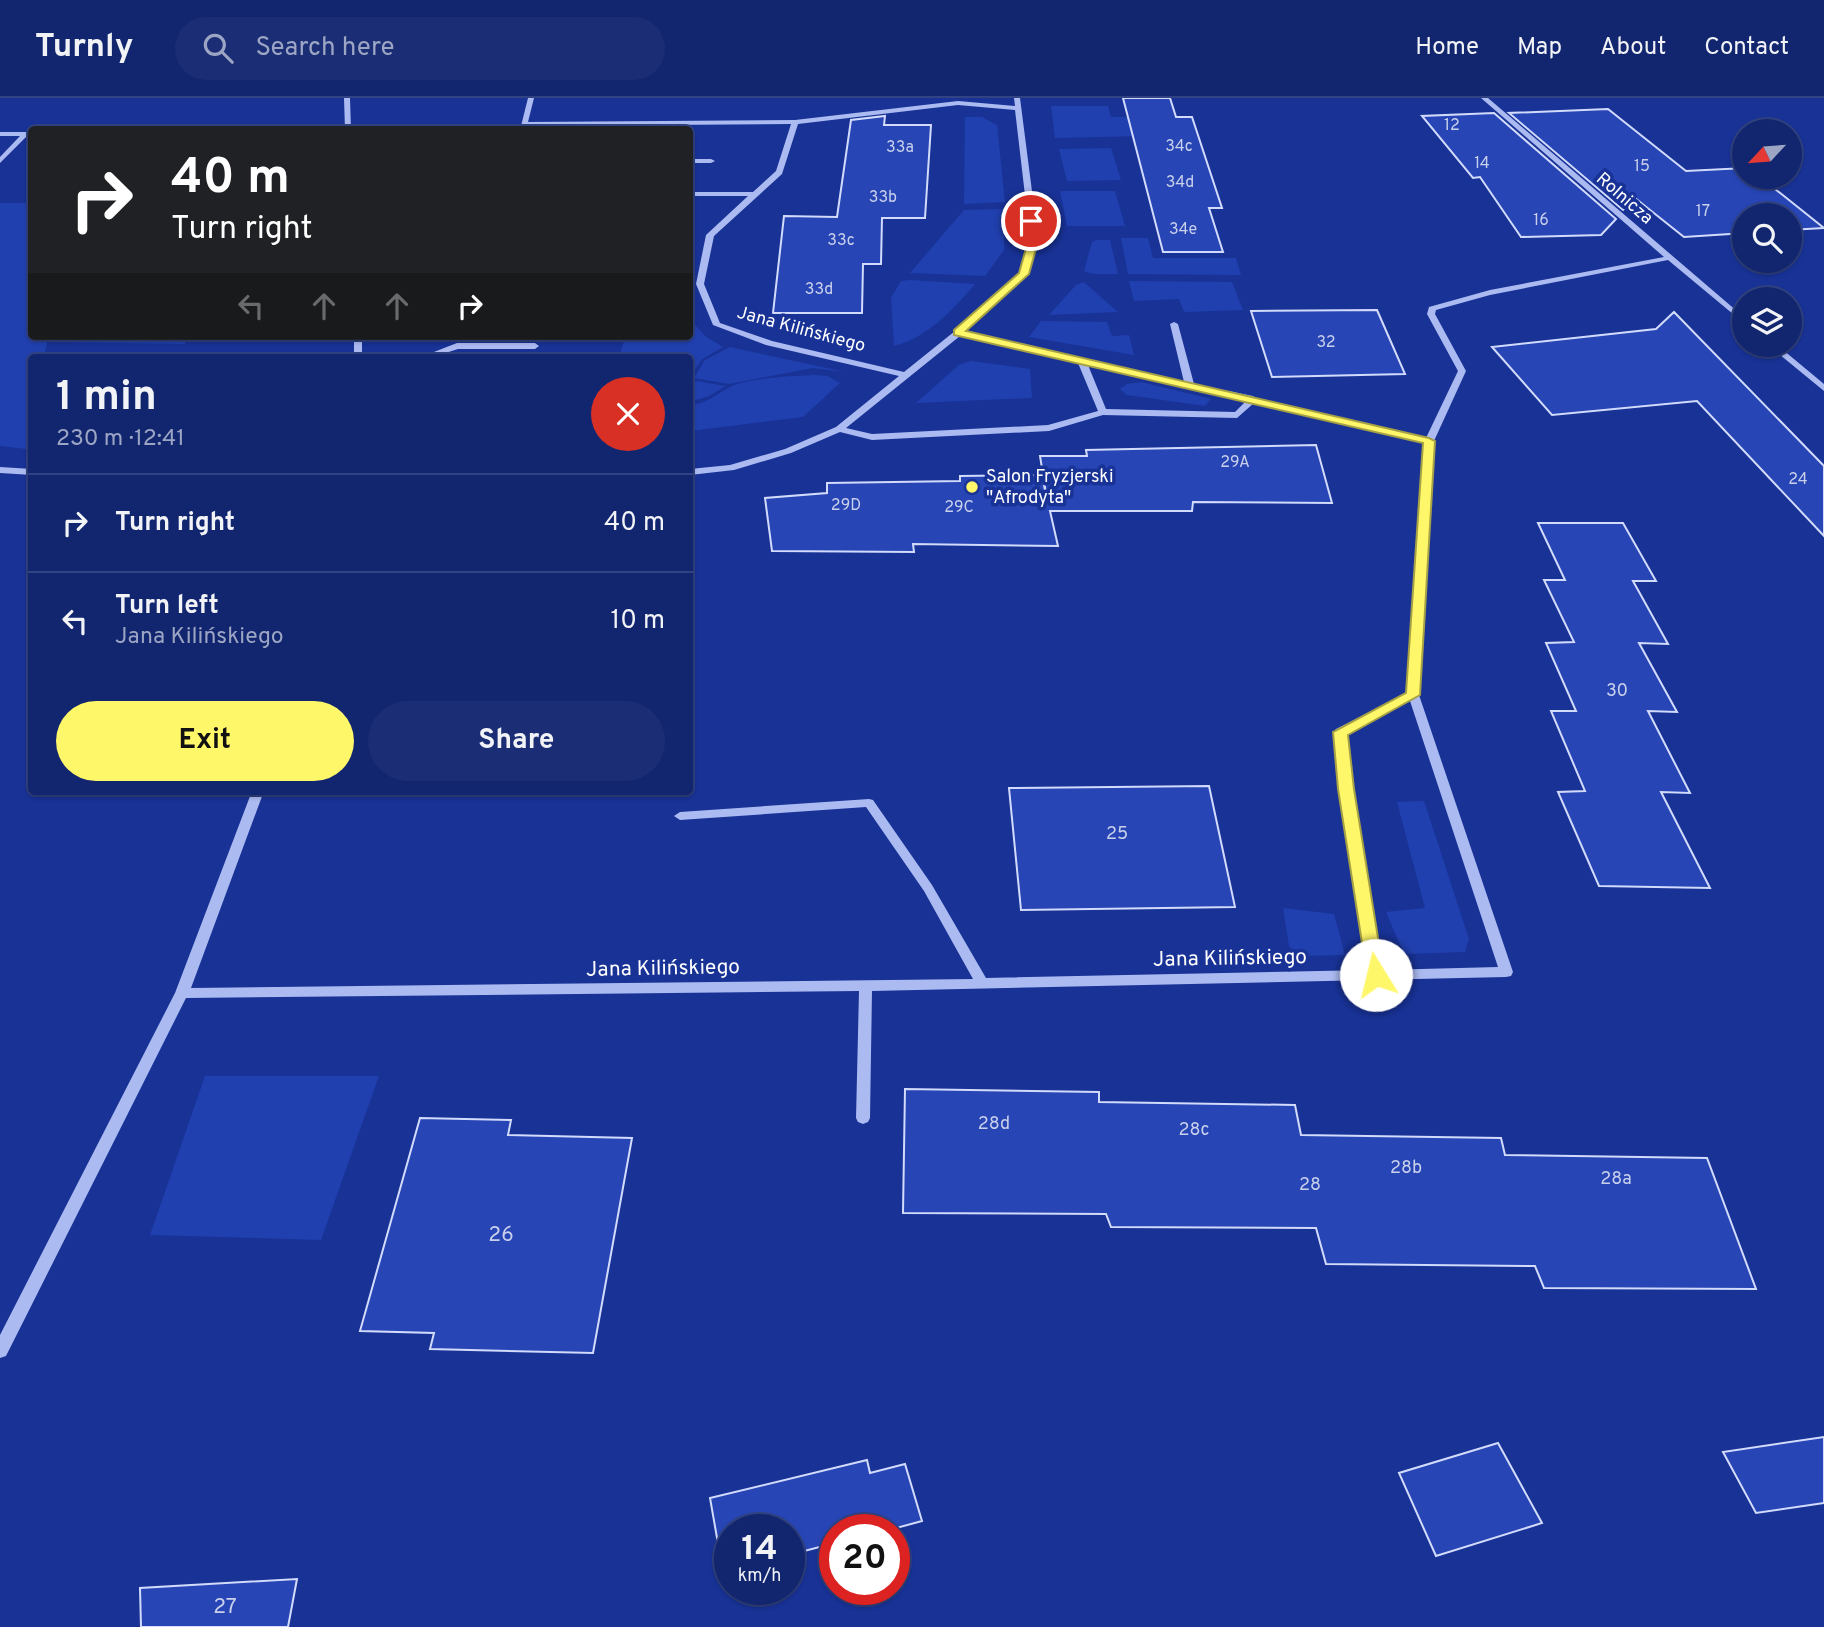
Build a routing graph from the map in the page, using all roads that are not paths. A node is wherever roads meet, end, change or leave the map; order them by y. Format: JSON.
{"nodes":[{"id":1,"x":346,"y":98,"type":"edge"},
{"id":2,"x":531,"y":98,"type":"edge"},
{"id":3,"x":1017,"y":98,"type":"edge"},
{"id":4,"x":1485,"y":98,"type":"edge"},
{"id":5,"x":1017,"y":108,"type":"junction"},
{"id":6,"x":795,"y":122,"type":"junction"},
{"id":7,"x":348,"y":126,"type":"edge"},
{"id":8,"x":524,"y":126,"type":"edge"},
{"id":9,"x":578,"y":126,"type":"edge"},
{"id":10,"x":0,"y":134,"type":"edge"},
{"id":11,"x":0,"y":161,"type":"edge"},
{"id":12,"x":693,"y":161,"type":"edge"},
{"id":13,"x":711,"y":161,"type":"dead end"},
{"id":14,"x":693,"y":194,"type":"edge"},
{"id":15,"x":755,"y":194,"type":"junction"},
{"id":16,"x":1668,"y":258,"type":"junction"},
{"id":17,"x":1732,"y":311,"type":"edge"},
{"id":18,"x":1174,"y":324,"type":"dead end"},
{"id":19,"x":958,"y":333,"type":"junction"},
{"id":20,"x":535,"y":346,"type":"dead end"},
{"id":21,"x":434,"y":354,"type":"edge"},
{"id":22,"x":1787,"y":357,"type":"edge"},
{"id":23,"x":1082,"y":362,"type":"junction"},
{"id":24,"x":905,"y":375,"type":"junction"},
{"id":25,"x":1824,"y":376,"type":"edge"},
{"id":26,"x":1812,"y":378,"type":"junction"},
{"id":27,"x":1190,"y":387,"type":"junction"},
{"id":28,"x":1824,"y":388,"type":"edge"},
{"id":29,"x":1253,"y":399,"type":"junction"},
{"id":30,"x":1103,"y":412,"type":"junction"},
{"id":31,"x":839,"y":429,"type":"junction"},
{"id":32,"x":1429,"y":441,"type":"junction"},
{"id":33,"x":28,"y":472,"type":"edge"},
{"id":34,"x":693,"y":472,"type":"edge"},
{"id":35,"x":2,"y":473,"type":"edge"},
{"id":36,"x":1413,"y":695,"type":"junction"},
{"id":37,"x":256,"y":795,"type":"edge"},
{"id":38,"x":680,"y":816,"type":"dead end"},
{"id":39,"x":1376,"y":975,"type":"junction"},
{"id":40,"x":982,"y":983,"type":"junction"},
{"id":41,"x":866,"y":986,"type":"junction"},
{"id":42,"x":182,"y":993,"type":"junction"},
{"id":43,"x":863,"y":1118,"type":"dead end"},
{"id":44,"x":0,"y":1351,"type":"edge"}],
"edges":[{"from":1,"to":7,"type":"street"},
{"from":2,"to":8,"type":"street"},
{"from":3,"to":5,"type":"street"},
{"from":4,"to":16,"type":"street","name":"Rolnicza"},
{"from":5,"to":6,"type":"street"},
{"from":5,"to":19,"type":"street"},
{"from":6,"to":9,"type":"street"},
{"from":6,"to":15,"type":"street","name":"Jana Kilińskiego"},
{"from":10,"to":11,"type":"street"},
{"from":12,"to":13,"type":"street"},
{"from":14,"to":15,"type":"street"},
{"from":15,"to":24,"type":"street","name":"Jana Kilińskiego"},
{"from":16,"to":17,"type":"street","name":"Rolnicza"},
{"from":16,"to":32,"type":"street"},
{"from":18,"to":27,"type":"street"},
{"from":19,"to":23,"type":"street"},
{"from":19,"to":24,"type":"street"},
{"from":20,"to":21,"type":"street"},
{"from":22,"to":26,"type":"street"},
{"from":23,"to":27,"type":"street"},
{"from":23,"to":30,"type":"street"},
{"from":24,"to":31,"type":"street"},
{"from":25,"to":26,"type":"street"},
{"from":26,"to":28,"type":"street"},
{"from":27,"to":29,"type":"street"},
{"from":29,"to":30,"type":"street"},
{"from":29,"to":32,"type":"street"},
{"from":30,"to":31,"type":"street"},
{"from":31,"to":34,"type":"street"},
{"from":32,"to":36,"type":"street","name":"Jana Kilińskiego"},
{"from":33,"to":35,"type":"street"},
{"from":36,"to":39,"type":"street"},
{"from":36,"to":39,"type":"street","name":"Jana Kilińskiego"},
{"from":37,"to":42,"type":"street"},
{"from":38,"to":40,"type":"street"},
{"from":39,"to":40,"type":"street","name":"Jana Kilińskiego"},
{"from":40,"to":41,"type":"street","name":"Jana Kilińskiego"},
{"from":41,"to":42,"type":"street","name":"Jana Kilińskiego"},
{"from":41,"to":43,"type":"street"},
{"from":42,"to":44,"type":"street"}]}
